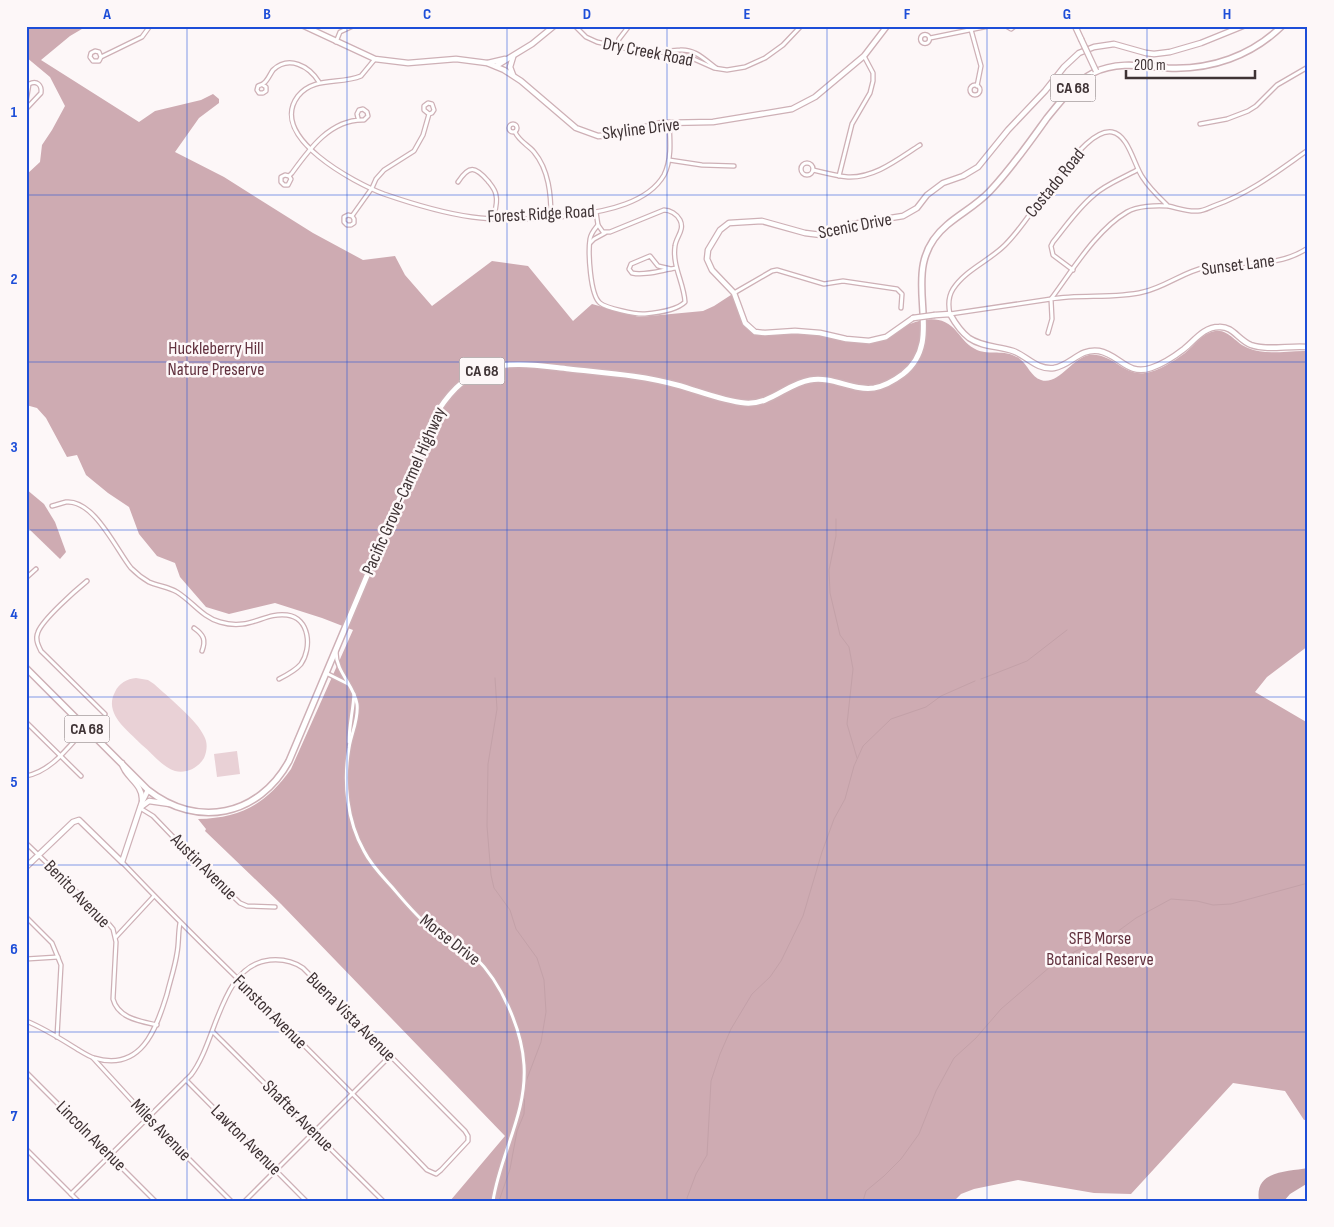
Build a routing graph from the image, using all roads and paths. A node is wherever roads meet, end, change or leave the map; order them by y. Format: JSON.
{"nodes":[{"id":1,"x":150,"y":26,"type":"edge"},
{"id":2,"x":304,"y":26,"type":"edge"},
{"id":3,"x":352,"y":26,"type":"edge"},
{"id":4,"x":554,"y":26,"type":"edge"},
{"id":5,"x":575,"y":26,"type":"edge"},
{"id":6,"x":629,"y":26,"type":"edge"},
{"id":7,"x":801,"y":26,"type":"edge"},
{"id":8,"x":887,"y":26,"type":"edge"},
{"id":9,"x":989,"y":26,"type":"edge"},
{"id":10,"x":1006,"y":26,"type":"edge"},
{"id":11,"x":1015,"y":26,"type":"edge"},
{"id":12,"x":1075,"y":26,"type":"edge"},
{"id":13,"x":1243,"y":26,"type":"edge"},
{"id":14,"x":1282,"y":26,"type":"edge"},
{"id":15,"x":971,"y":28,"type":"edge"},
{"id":16,"x":930,"y":38,"type":"dead end"},
{"id":17,"x":336,"y":42,"type":"junction"},
{"id":18,"x":617,"y":46,"type":"junction"},
{"id":19,"x":514,"y":56,"type":"junction"},
{"id":20,"x":864,"y":56,"type":"junction"},
{"id":21,"x":101,"y":57,"type":"dead end"},
{"id":22,"x":374,"y":59,"type":"junction"},
{"id":23,"x":487,"y":63,"type":"junction"},
{"id":24,"x":496,"y":66,"type":"junction"},
{"id":25,"x":1308,"y":67,"type":"edge"},
{"id":26,"x":1096,"y":71,"type":"junction"},
{"id":27,"x":514,"y":76,"type":"junction"},
{"id":28,"x":319,"y":82,"type":"junction"},
{"id":29,"x":263,"y":85,"type":"dead end"},
{"id":30,"x":977,"y":86,"type":"dead end"},
{"id":31,"x":26,"y":102,"type":"edge"},
{"id":32,"x":26,"y":109,"type":"edge"},
{"id":33,"x":429,"y":114,"type":"dead end"},
{"id":34,"x":358,"y":118,"type":"dead end"},
{"id":35,"x":669,"y":123,"type":"junction"},
{"id":36,"x":1200,"y":124,"type":"dead end"},
{"id":37,"x":515,"y":132,"type":"dead end"},
{"id":38,"x":920,"y":145,"type":"dead end"},
{"id":39,"x":310,"y":148,"type":"junction"},
{"id":40,"x":1308,"y":150,"type":"edge"},
{"id":41,"x":669,"y":160,"type":"junction"},
{"id":42,"x":734,"y":166,"type":"dead end"},
{"id":43,"x":813,"y":170,"type":"dead end"},
{"id":44,"x":1138,"y":170,"type":"junction"},
{"id":45,"x":289,"y":176,"type":"dead end"},
{"id":46,"x":839,"y":176,"type":"junction"},
{"id":47,"x":458,"y":182,"type":"dead end"},
{"id":48,"x":372,"y":188,"type":"junction"},
{"id":49,"x":1168,"y":206,"type":"junction"},
{"id":50,"x":596,"y":212,"type":"junction"},
{"id":51,"x":352,"y":216,"type":"dead end"},
{"id":52,"x":551,"y":217,"type":"junction"},
{"id":53,"x":493,"y":219,"type":"junction"},
{"id":54,"x":598,"y":226,"type":"junction"},
{"id":55,"x":606,"y":233,"type":"junction"},
{"id":56,"x":590,"y":243,"type":"junction"},
{"id":57,"x":1308,"y":248,"type":"edge"},
{"id":58,"x":676,"y":268,"type":"junction"},
{"id":59,"x":671,"y":269,"type":"junction"},
{"id":60,"x":1072,"y":270,"type":"junction"},
{"id":61,"x":734,"y":293,"type":"junction"},
{"id":62,"x":1051,"y":299,"type":"junction"},
{"id":63,"x":901,"y":308,"type":"dead end"},
{"id":64,"x":950,"y":314,"type":"junction"},
{"id":65,"x":1048,"y":333,"type":"dead end"},
{"id":66,"x":1308,"y":347,"type":"edge"},
{"id":67,"x":52,"y":506,"type":"dead end"},
{"id":68,"x":36,"y":569,"type":"dead end"},
{"id":69,"x":26,"y":578,"type":"edge"},
{"id":70,"x":88,"y":581,"type":"dead end"},
{"id":71,"x":194,"y":628,"type":"dead end"},
{"id":72,"x":336,"y":650,"type":"junction"},
{"id":73,"x":202,"y":651,"type":"dead end"},
{"id":74,"x":26,"y":668,"type":"edge"},
{"id":75,"x":326,"y":673,"type":"junction"},
{"id":76,"x":279,"y":679,"type":"dead end"},
{"id":77,"x":349,"y":685,"type":"junction"},
{"id":78,"x":354,"y":694,"type":"junction"},
{"id":79,"x":105,"y":714,"type":"dead end"},
{"id":80,"x":26,"y":722,"type":"edge"},
{"id":81,"x":86,"y":728,"type":"junction"},
{"id":82,"x":349,"y":748,"type":"junction"},
{"id":83,"x":60,"y":756,"type":"junction"},
{"id":84,"x":122,"y":763,"type":"junction"},
{"id":85,"x":26,"y":776,"type":"edge"},
{"id":86,"x":81,"y":776,"type":"dead end"},
{"id":87,"x":148,"y":790,"type":"junction"},
{"id":88,"x":142,"y":802,"type":"junction"},
{"id":89,"x":170,"y":804,"type":"junction"},
{"id":90,"x":140,"y":808,"type":"junction"},
{"id":91,"x":26,"y":842,"type":"edge"},
{"id":92,"x":39,"y":855,"type":"junction"},
{"id":93,"x":122,"y":862,"type":"junction"},
{"id":94,"x":26,"y":867,"type":"edge"},
{"id":95,"x":154,"y":896,"type":"junction"},
{"id":96,"x":275,"y":907,"type":"dead end"},
{"id":97,"x":26,"y":917,"type":"edge"},
{"id":98,"x":180,"y":922,"type":"junction"},
{"id":99,"x":115,"y":937,"type":"junction"},
{"id":100,"x":58,"y":957,"type":"junction"},
{"id":101,"x":26,"y":959,"type":"edge"},
{"id":102,"x":236,"y":978,"type":"junction"},
{"id":103,"x":26,"y":1021,"type":"edge"},
{"id":104,"x":157,"y":1025,"type":"junction"},
{"id":105,"x":213,"y":1032,"type":"junction"},
{"id":106,"x":57,"y":1037,"type":"junction"},
{"id":107,"x":390,"y":1056,"type":"junction"},
{"id":108,"x":92,"y":1057,"type":"junction"},
{"id":109,"x":26,"y":1072,"type":"edge"},
{"id":110,"x":186,"y":1080,"type":"junction"},
{"id":111,"x":352,"y":1094,"type":"junction"},
{"id":112,"x":148,"y":1118,"type":"junction"},
{"id":113,"x":314,"y":1132,"type":"junction"},
{"id":114,"x":465,"y":1146,"type":"joint"},
{"id":115,"x":26,"y":1149,"type":"edge"},
{"id":116,"x":110,"y":1155,"type":"junction"},
{"id":117,"x":276,"y":1170,"type":"junction"},
{"id":118,"x":71,"y":1194,"type":"junction"},
{"id":119,"x":78,"y":1201,"type":"edge"},
{"id":120,"x":155,"y":1201,"type":"edge"},
{"id":121,"x":231,"y":1201,"type":"edge"},
{"id":122,"x":245,"y":1201,"type":"edge"},
{"id":123,"x":306,"y":1201,"type":"edge"},
{"id":124,"x":382,"y":1201,"type":"edge"},
{"id":125,"x":494,"y":1201,"type":"edge"}],
"edges":[{"from":1,"to":21,"type":"street"},
{"from":2,"to":17,"type":"street","name":"Skyline Drive"},
{"from":3,"to":17,"type":"street"},
{"from":4,"to":19,"type":"street"},
{"from":5,"to":18,"type":"street","name":"Dry Creek Road"},
{"from":6,"to":18,"type":"street"},
{"from":7,"to":18,"type":"street","name":"Dry Creek Road"},
{"from":8,"to":20,"type":"street","name":"Skyline Drive"},
{"from":9,"to":15,"type":"street"},
{"from":10,"to":11,"type":"street"},
{"from":12,"to":26,"type":"street","bridge":true},
{"from":13,"to":61,"type":"street","name":"Scenic Drive"},
{"from":14,"to":26,"type":"main road","name":"Pacific Grove-Carmel Highway","number":"CA 68"},
{"from":15,"to":16,"type":"street"},
{"from":15,"to":30,"type":"street"},
{"from":17,"to":22,"type":"street","name":"Skyline Drive"},
{"from":19,"to":23,"type":"street"},
{"from":19,"to":24,"type":"street"},
{"from":19,"to":27,"type":"street"},
{"from":20,"to":35,"type":"street","name":"Skyline Drive"},
{"from":20,"to":46,"type":"street"},
{"from":22,"to":23,"type":"street","name":"Skyline Drive"},
{"from":22,"to":28,"type":"street","name":"Forest Ridge Road"},
{"from":23,"to":24,"type":"street","name":"Skyline Drive"},
{"from":24,"to":27,"type":"street","name":"Skyline Drive"},
{"from":25,"to":36,"type":"street"},
{"from":26,"to":72,"type":"main road","name":"Pacific Grove-Carmel Highway","number":"CA 68"},
{"from":27,"to":35,"type":"street","name":"Skyline Drive"},
{"from":28,"to":29,"type":"street"},
{"from":28,"to":39,"type":"street","name":"Forest Ridge Road"},
{"from":31,"to":32,"type":"street"},
{"from":33,"to":48,"type":"street"},
{"from":34,"to":39,"type":"street"},
{"from":35,"to":41,"type":"street","name":"Forest Ridge Road"},
{"from":37,"to":52,"type":"street"},
{"from":38,"to":46,"type":"street"},
{"from":39,"to":45,"type":"street"},
{"from":39,"to":48,"type":"street","name":"Forest Ridge Road"},
{"from":40,"to":49,"type":"street"},
{"from":41,"to":42,"type":"street"},
{"from":41,"to":50,"type":"street","name":"Forest Ridge Road"},
{"from":43,"to":46,"type":"street"},
{"from":44,"to":49,"type":"street","name":"Costado Road"},
{"from":44,"to":60,"type":"street"},
{"from":44,"to":64,"type":"street","name":"Costado Road"},
{"from":47,"to":53,"type":"street"},
{"from":48,"to":51,"type":"street"},
{"from":48,"to":53,"type":"street","name":"Forest Ridge Road"},
{"from":49,"to":60,"type":"street"},
{"from":50,"to":52,"type":"street","name":"Forest Ridge Road"},
{"from":50,"to":54,"type":"street"},
{"from":52,"to":53,"type":"street","name":"Forest Ridge Road"},
{"from":54,"to":55,"type":"street"},
{"from":54,"to":56,"type":"street"},
{"from":55,"to":56,"type":"street"},
{"from":55,"to":58,"type":"street"},
{"from":56,"to":58,"type":"street"},
{"from":57,"to":62,"type":"street","name":"Sunset Lane"},
{"from":58,"to":59,"type":"street"},
{"from":59,"to":59,"type":"street"},
{"from":60,"to":62,"type":"street"},
{"from":61,"to":63,"type":"street"},
{"from":61,"to":64,"type":"street","name":"Scenic Drive","bridge":true},
{"from":62,"to":64,"type":"street","name":"Sunset Lane"},
{"from":62,"to":65,"type":"street"},
{"from":64,"to":66,"type":"street"},
{"from":67,"to":76,"type":"street"},
{"from":68,"to":69,"type":"street"},
{"from":70,"to":79,"type":"street"},
{"from":71,"to":73,"type":"street"},
{"from":72,"to":75,"type":"main road","name":"Pacific Grove-Carmel Highway","number":"CA 68"},
{"from":72,"to":77,"type":"street","name":"Morse Drive"},
{"from":74,"to":81,"type":"main road","number":"CA 68"},
{"from":75,"to":77,"type":"street"},
{"from":75,"to":89,"type":"main road","name":"Pacific Grove-Carmel Highway","number":"CA 68"},
{"from":77,"to":78,"type":"street","name":"Morse Drive"},
{"from":78,"to":82,"type":"street","name":"Morse Drive"},
{"from":78,"to":82,"type":"street","name":"Morse Drive"},
{"from":80,"to":83,"type":"street"},
{"from":81,"to":83,"type":"street"},
{"from":81,"to":84,"type":"main road","number":"CA 68"},
{"from":82,"to":125,"type":"street","name":"Morse Drive"},
{"from":83,"to":85,"type":"street"},
{"from":83,"to":86,"type":"street"},
{"from":84,"to":87,"type":"main road","number":"CA 68"},
{"from":84,"to":88,"type":"street"},
{"from":87,"to":88,"type":"street"},
{"from":87,"to":89,"type":"main road","number":"CA 68"},
{"from":88,"to":90,"type":"street"},
{"from":89,"to":90,"type":"street"},
{"from":90,"to":93,"type":"street"},
{"from":90,"to":96,"type":"street","name":"Austin Avenue"},
{"from":91,"to":92,"type":"street","name":"Benito Avenue"},
{"from":92,"to":93,"type":"street","name":"Funston Avenue"},
{"from":92,"to":94,"type":"street"},
{"from":92,"to":99,"type":"street","name":"Benito Avenue"},
{"from":93,"to":95,"type":"street","name":"Funston Avenue"},
{"from":95,"to":98,"type":"street","name":"Funston Avenue"},
{"from":95,"to":99,"type":"street"},
{"from":97,"to":100,"type":"street"},
{"from":98,"to":102,"type":"street","name":"Funston Avenue"},
{"from":98,"to":104,"type":"street"},
{"from":99,"to":104,"type":"street","name":"Benito Avenue"},
{"from":100,"to":101,"type":"street"},
{"from":100,"to":106,"type":"street"},
{"from":102,"to":105,"type":"street","name":"Buena Vista Avenue"},
{"from":102,"to":107,"type":"street","name":"Buena Vista Avenue"},
{"from":102,"to":111,"type":"street","name":"Funston Avenue"},
{"from":103,"to":106,"type":"street"},
{"from":104,"to":108,"type":"street"},
{"from":105,"to":110,"type":"street","name":"Buena Vista Avenue"},
{"from":105,"to":113,"type":"street","name":"Shafter Avenue"},
{"from":106,"to":108,"type":"street"},
{"from":107,"to":111,"type":"street"},
{"from":107,"to":114,"type":"street","name":"Buena Vista Avenue"},
{"from":108,"to":112,"type":"street","name":"Miles Avenue"},
{"from":109,"to":116,"type":"street","name":"Lincoln Avenue"},
{"from":110,"to":112,"type":"street","name":"Buena Vista Avenue"},
{"from":110,"to":117,"type":"street","name":"Lawton Avenue"},
{"from":111,"to":113,"type":"street"},
{"from":111,"to":114,"type":"street","name":"Funston Avenue"},
{"from":112,"to":116,"type":"street","name":"Buena Vista Avenue"},
{"from":112,"to":121,"type":"street","name":"Miles Avenue"},
{"from":113,"to":117,"type":"street"},
{"from":113,"to":124,"type":"street","name":"Shafter Avenue"},
{"from":115,"to":118,"type":"street"},
{"from":116,"to":118,"type":"street","name":"Buena Vista Avenue"},
{"from":116,"to":120,"type":"street","name":"Lincoln Avenue"},
{"from":117,"to":122,"type":"street"},
{"from":117,"to":123,"type":"street","name":"Lawton Avenue"},
{"from":118,"to":119,"type":"street"}]}
